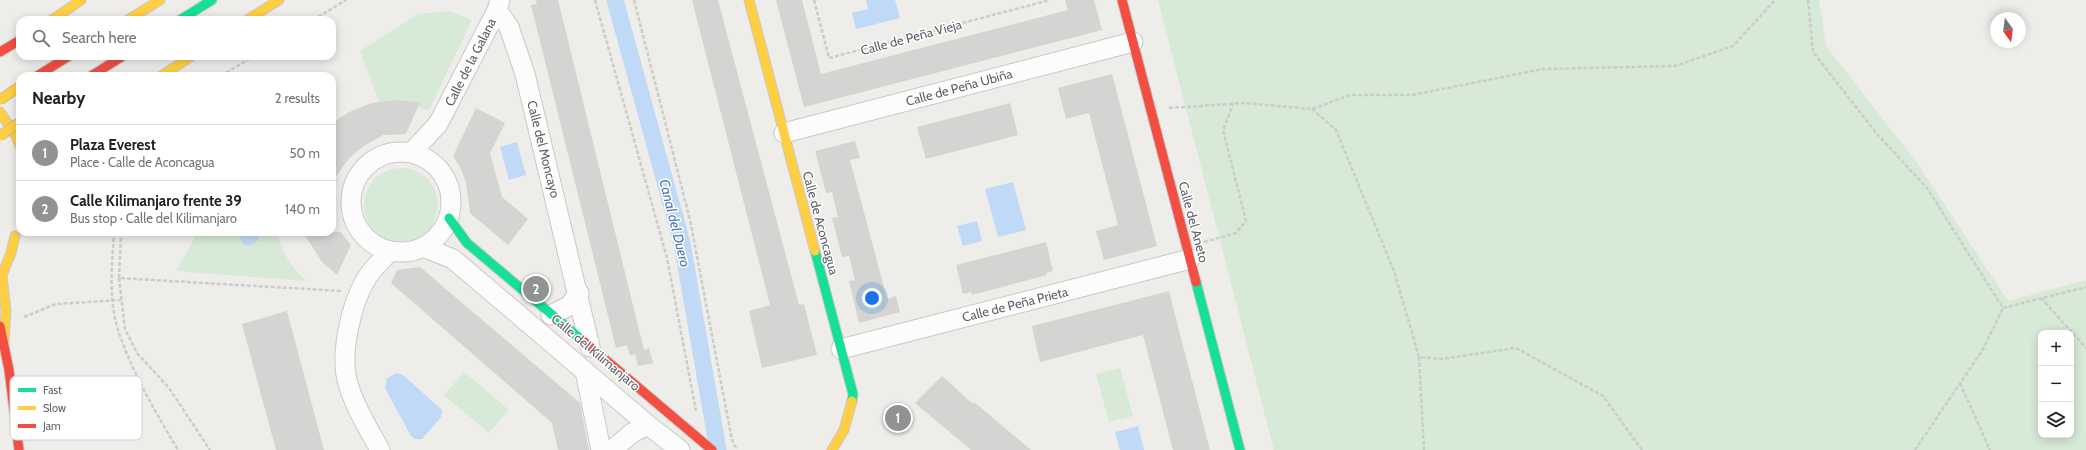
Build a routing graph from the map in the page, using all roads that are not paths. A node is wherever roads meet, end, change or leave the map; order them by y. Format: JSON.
{"nodes":[{"id":1,"x":81,"y":0,"type":"edge"},
{"id":2,"x":160,"y":0,"type":"edge"},
{"id":3,"x":212,"y":0,"type":"edge"},
{"id":4,"x":279,"y":0,"type":"edge"},
{"id":5,"x":749,"y":0,"type":"edge"},
{"id":6,"x":1122,"y":0,"type":"edge"},
{"id":7,"x":498,"y":5,"type":"edge"},
{"id":8,"x":58,"y":16,"type":"edge"},
{"id":9,"x":134,"y":16,"type":"edge"},
{"id":10,"x":186,"y":16,"type":"edge"},
{"id":11,"x":253,"y":16,"type":"edge"},
{"id":12,"x":16,"y":42,"type":"edge"},
{"id":13,"x":1133,"y":42,"type":"junction"},
{"id":14,"x":0,"y":52,"type":"edge"},
{"id":15,"x":63,"y":60,"type":"edge"},
{"id":16,"x":117,"y":60,"type":"edge"},
{"id":17,"x":186,"y":60,"type":"edge"},
{"id":18,"x":43,"y":72,"type":"edge"},
{"id":19,"x":97,"y":72,"type":"edge"},
{"id":20,"x":167,"y":72,"type":"edge"},
{"id":21,"x":16,"y":90,"type":"edge"},
{"id":22,"x":0,"y":100,"type":"edge"},
{"id":23,"x":0,"y":112,"type":"edge"},
{"id":24,"x":438,"y":124,"type":"junction"},
{"id":25,"x":16,"y":125,"type":"edge"},
{"id":26,"x":784,"y":133,"type":"junction"},
{"id":27,"x":0,"y":136,"type":"edge"},
{"id":28,"x":16,"y":136,"type":"edge"},
{"id":29,"x":411,"y":153,"type":"junction"},
{"id":30,"x":432,"y":162,"type":"junction"},
{"id":31,"x":449,"y":218,"type":"junction"},
{"id":32,"x":369,"y":241,"type":"junction"},
{"id":33,"x":423,"y":247,"type":"junction"},
{"id":34,"x":390,"y":251,"type":"junction"},
{"id":35,"x":1188,"y":252,"type":"junction"},
{"id":36,"x":0,"y":257,"type":"edge"},
{"id":37,"x":368,"y":276,"type":"junction"},
{"id":38,"x":578,"y":293,"type":"junction"},
{"id":39,"x":551,"y":315,"type":"junction"},
{"id":40,"x":3,"y":327,"type":"edge"},
{"id":41,"x":590,"y":347,"type":"junction"},
{"id":42,"x":840,"y":349,"type":"junction"},
{"id":43,"x":585,"y":371,"type":"junction"},
{"id":44,"x":10,"y":385,"type":"edge"},
{"id":45,"x":648,"y":425,"type":"junction"},
{"id":46,"x":18,"y":440,"type":"edge"},
{"id":47,"x":19,"y":450,"type":"edge"},
{"id":48,"x":380,"y":450,"type":"edge"},
{"id":49,"x":601,"y":450,"type":"edge"},
{"id":50,"x":612,"y":450,"type":"edge"},
{"id":51,"x":680,"y":450,"type":"edge"},
{"id":52,"x":712,"y":450,"type":"edge"},
{"id":53,"x":832,"y":450,"type":"edge"},
{"id":54,"x":1240,"y":450,"type":"edge"}],
"edges":[{"from":1,"to":8,"type":"main road"},
{"from":2,"to":9,"type":"main road"},
{"from":3,"to":10,"type":"main road"},
{"from":4,"to":11,"type":"main road"},
{"from":5,"to":26,"type":"main road","name":"Calle de Aconcagua"},
{"from":6,"to":13,"type":"main road","name":"Calle del Aneto"},
{"from":7,"to":24,"type":"street","name":"Calle de la Galana"},
{"from":7,"to":38,"type":"street","name":"Calle del Moncayo"},
{"from":12,"to":14,"type":"main road"},
{"from":13,"to":26,"type":"street","name":"Calle de Peña Ubiña"},
{"from":13,"to":35,"type":"main road","name":"Calle del Aneto"},
{"from":15,"to":18,"type":"main road"},
{"from":16,"to":19,"type":"main road"},
{"from":17,"to":20,"type":"main road"},
{"from":21,"to":22,"type":"main road","bridge":true},
{"from":23,"to":28,"type":"main road"},
{"from":24,"to":29,"type":"street","name":"Calle de la Galana"},
{"from":24,"to":30,"type":"street","name":"Calle de la Galana"},
{"from":25,"to":27,"type":"main road","bridge":true},
{"from":26,"to":42,"type":"main road","name":"Calle de Aconcagua"},
{"from":29,"to":30,"type":"street"},
{"from":29,"to":32,"type":"street"},
{"from":30,"to":31,"type":"street"},
{"from":31,"to":33,"type":"street"},
{"from":31,"to":39,"type":"main road","name":"Calle del Kilimanjaro"},
{"from":32,"to":34,"type":"street"},
{"from":32,"to":37,"type":"street"},
{"from":33,"to":34,"type":"street"},
{"from":33,"to":43,"type":"street","name":"Calle del Kilimanjaro"},
{"from":34,"to":37,"type":"street"},
{"from":35,"to":42,"type":"street","name":"Calle de Peña Prieta"},
{"from":35,"to":54,"type":"main road","name":"Calle del Aneto"},
{"from":36,"to":40,"type":"main road"},
{"from":37,"to":48,"type":"street"},
{"from":38,"to":39,"type":"street"},
{"from":38,"to":41,"type":"street","name":"Calle del Moncayo"},
{"from":39,"to":41,"type":"main road","name":"Calle del Kilimanjaro"},
{"from":40,"to":44,"type":"main road"},
{"from":41,"to":52,"type":"main road","name":"Calle del Kilimanjaro"},
{"from":42,"to":53,"type":"main road","name":"Calle de Aconcagua"},
{"from":43,"to":45,"type":"street","name":"Calle del Kilimanjaro"},
{"from":43,"to":49,"type":"street"},
{"from":45,"to":50,"type":"street"},
{"from":45,"to":51,"type":"street","name":"Calle del Kilimanjaro"},
{"from":46,"to":47,"type":"main road"}]}
